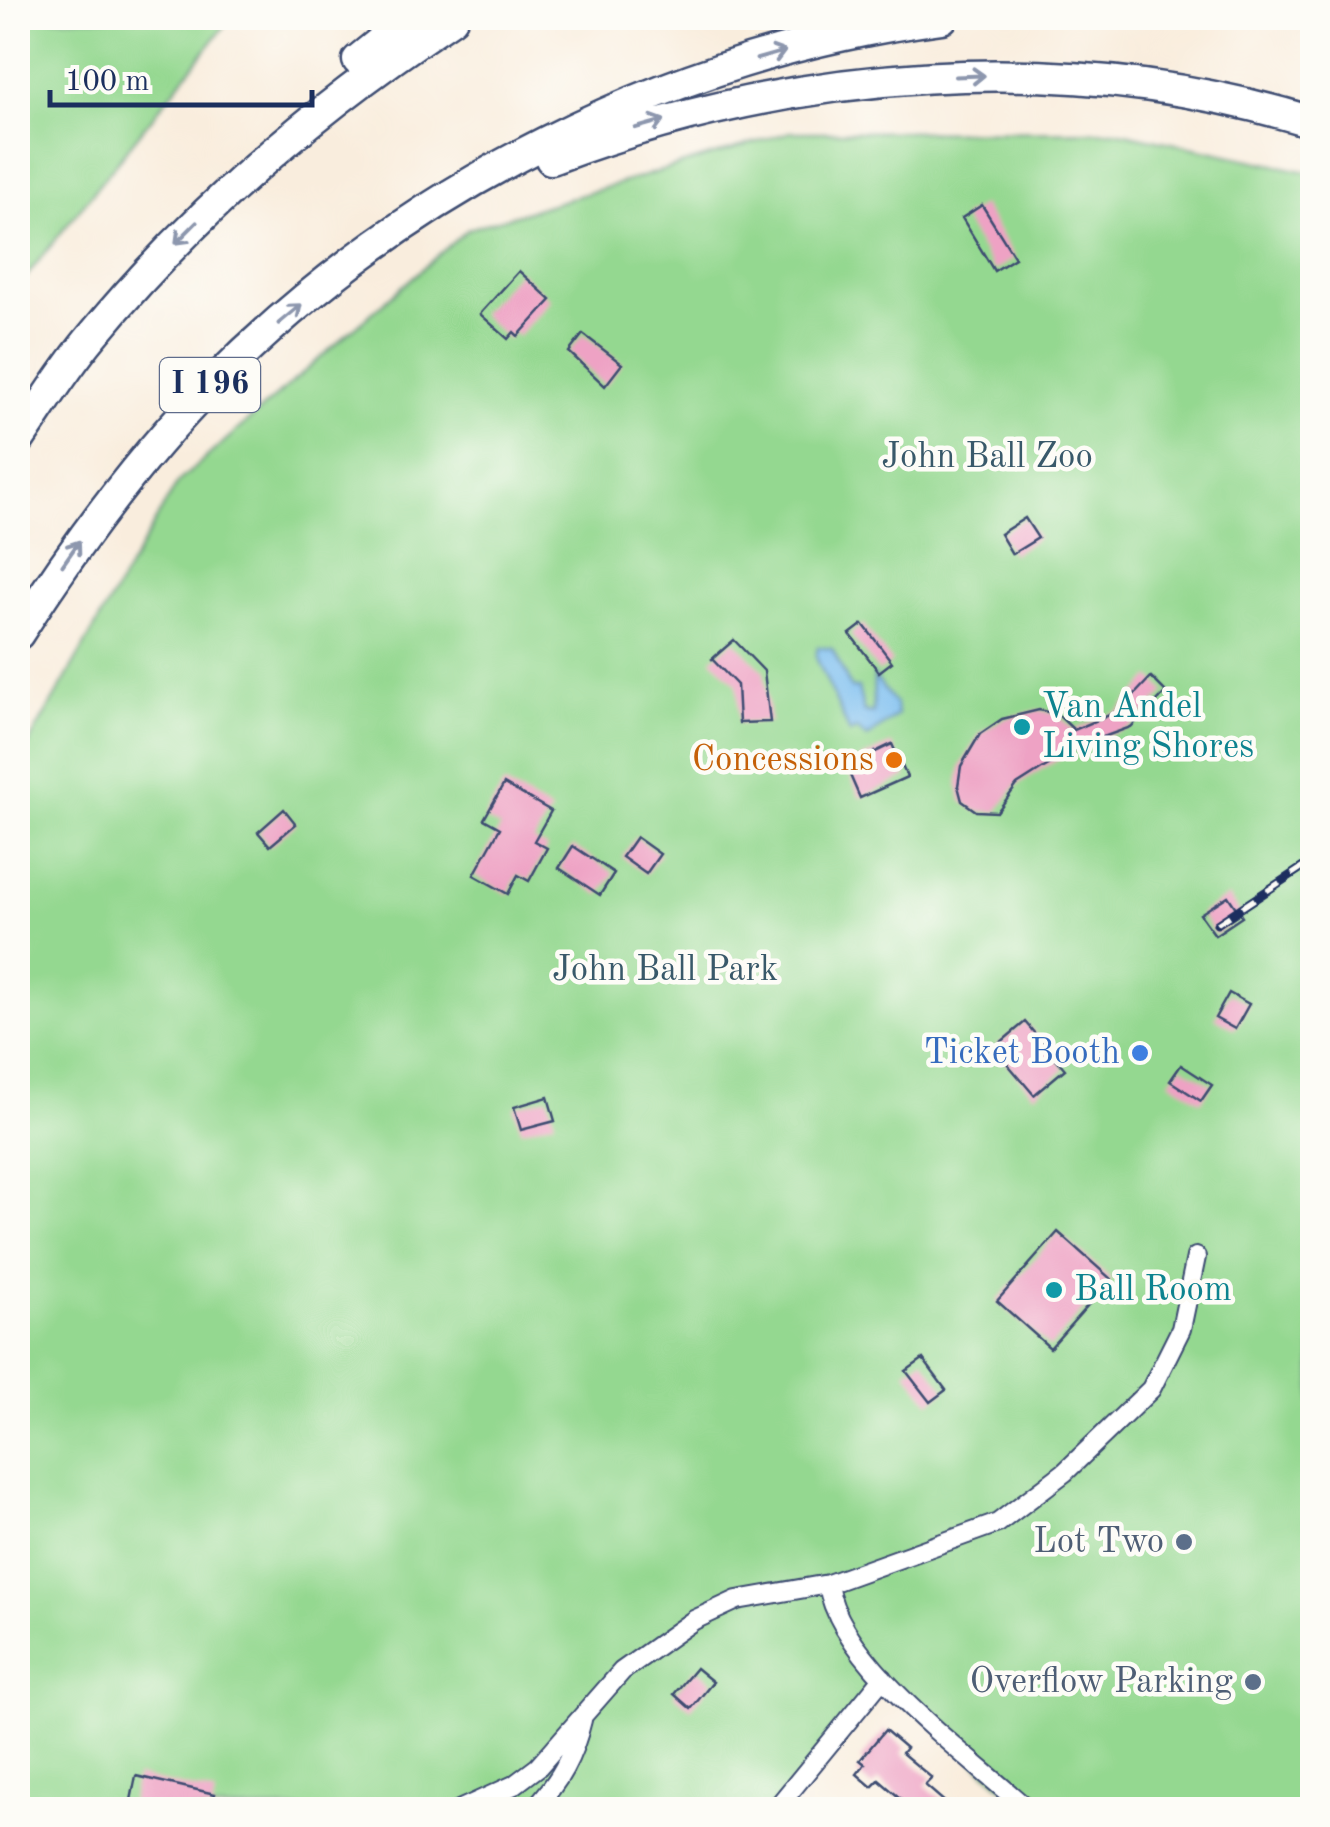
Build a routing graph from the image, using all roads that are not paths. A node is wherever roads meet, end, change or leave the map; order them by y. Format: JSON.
{"nodes":[{"id":1,"x":410,"y":18,"type":"edge"},
{"id":2,"x":452,"y":18,"type":"edge"},
{"id":3,"x":942,"y":18,"type":"edge"},
{"id":4,"x":1274,"y":110,"type":"junction"},
{"id":5,"x":1312,"y":111,"type":"edge"},
{"id":6,"x":1312,"y":122,"type":"edge"},
{"id":7,"x":459,"y":192,"type":"junction"},
{"id":8,"x":218,"y":200,"type":"junction"},
{"id":9,"x":18,"y":441,"type":"edge"},
{"id":10,"x":18,"y":634,"type":"edge"},
{"id":11,"x":1196,"y":1256,"type":"dead end"},
{"id":12,"x":828,"y":1584,"type":"junction"},
{"id":13,"x":883,"y":1678,"type":"junction"},
{"id":14,"x":582,"y":1718,"type":"junction"},
{"id":15,"x":459,"y":1810,"type":"edge"},
{"id":16,"x":534,"y":1810,"type":"edge"},
{"id":17,"x":775,"y":1810,"type":"edge"},
{"id":18,"x":1028,"y":1810,"type":"edge"}],
"edges":[{"from":1,"to":8,"type":"highway"},
{"from":2,"to":8,"type":"highway"},
{"from":7,"to":3,"type":"highway","number":"I 196","one_way":true},
{"from":4,"to":5,"type":"highway"},
{"from":4,"to":6,"type":"highway"},
{"from":7,"to":4,"type":"highway","one_way":true},
{"from":10,"to":7,"type":"highway","number":"I 196","one_way":true},
{"from":8,"to":9,"type":"highway","one_way":true},
{"from":11,"to":12,"type":"street"},
{"from":12,"to":13,"type":"street"},
{"from":12,"to":14,"type":"street"},
{"from":13,"to":17,"type":"street"},
{"from":13,"to":18,"type":"street"},
{"from":14,"to":15,"type":"street"},
{"from":14,"to":16,"type":"street"}]}
